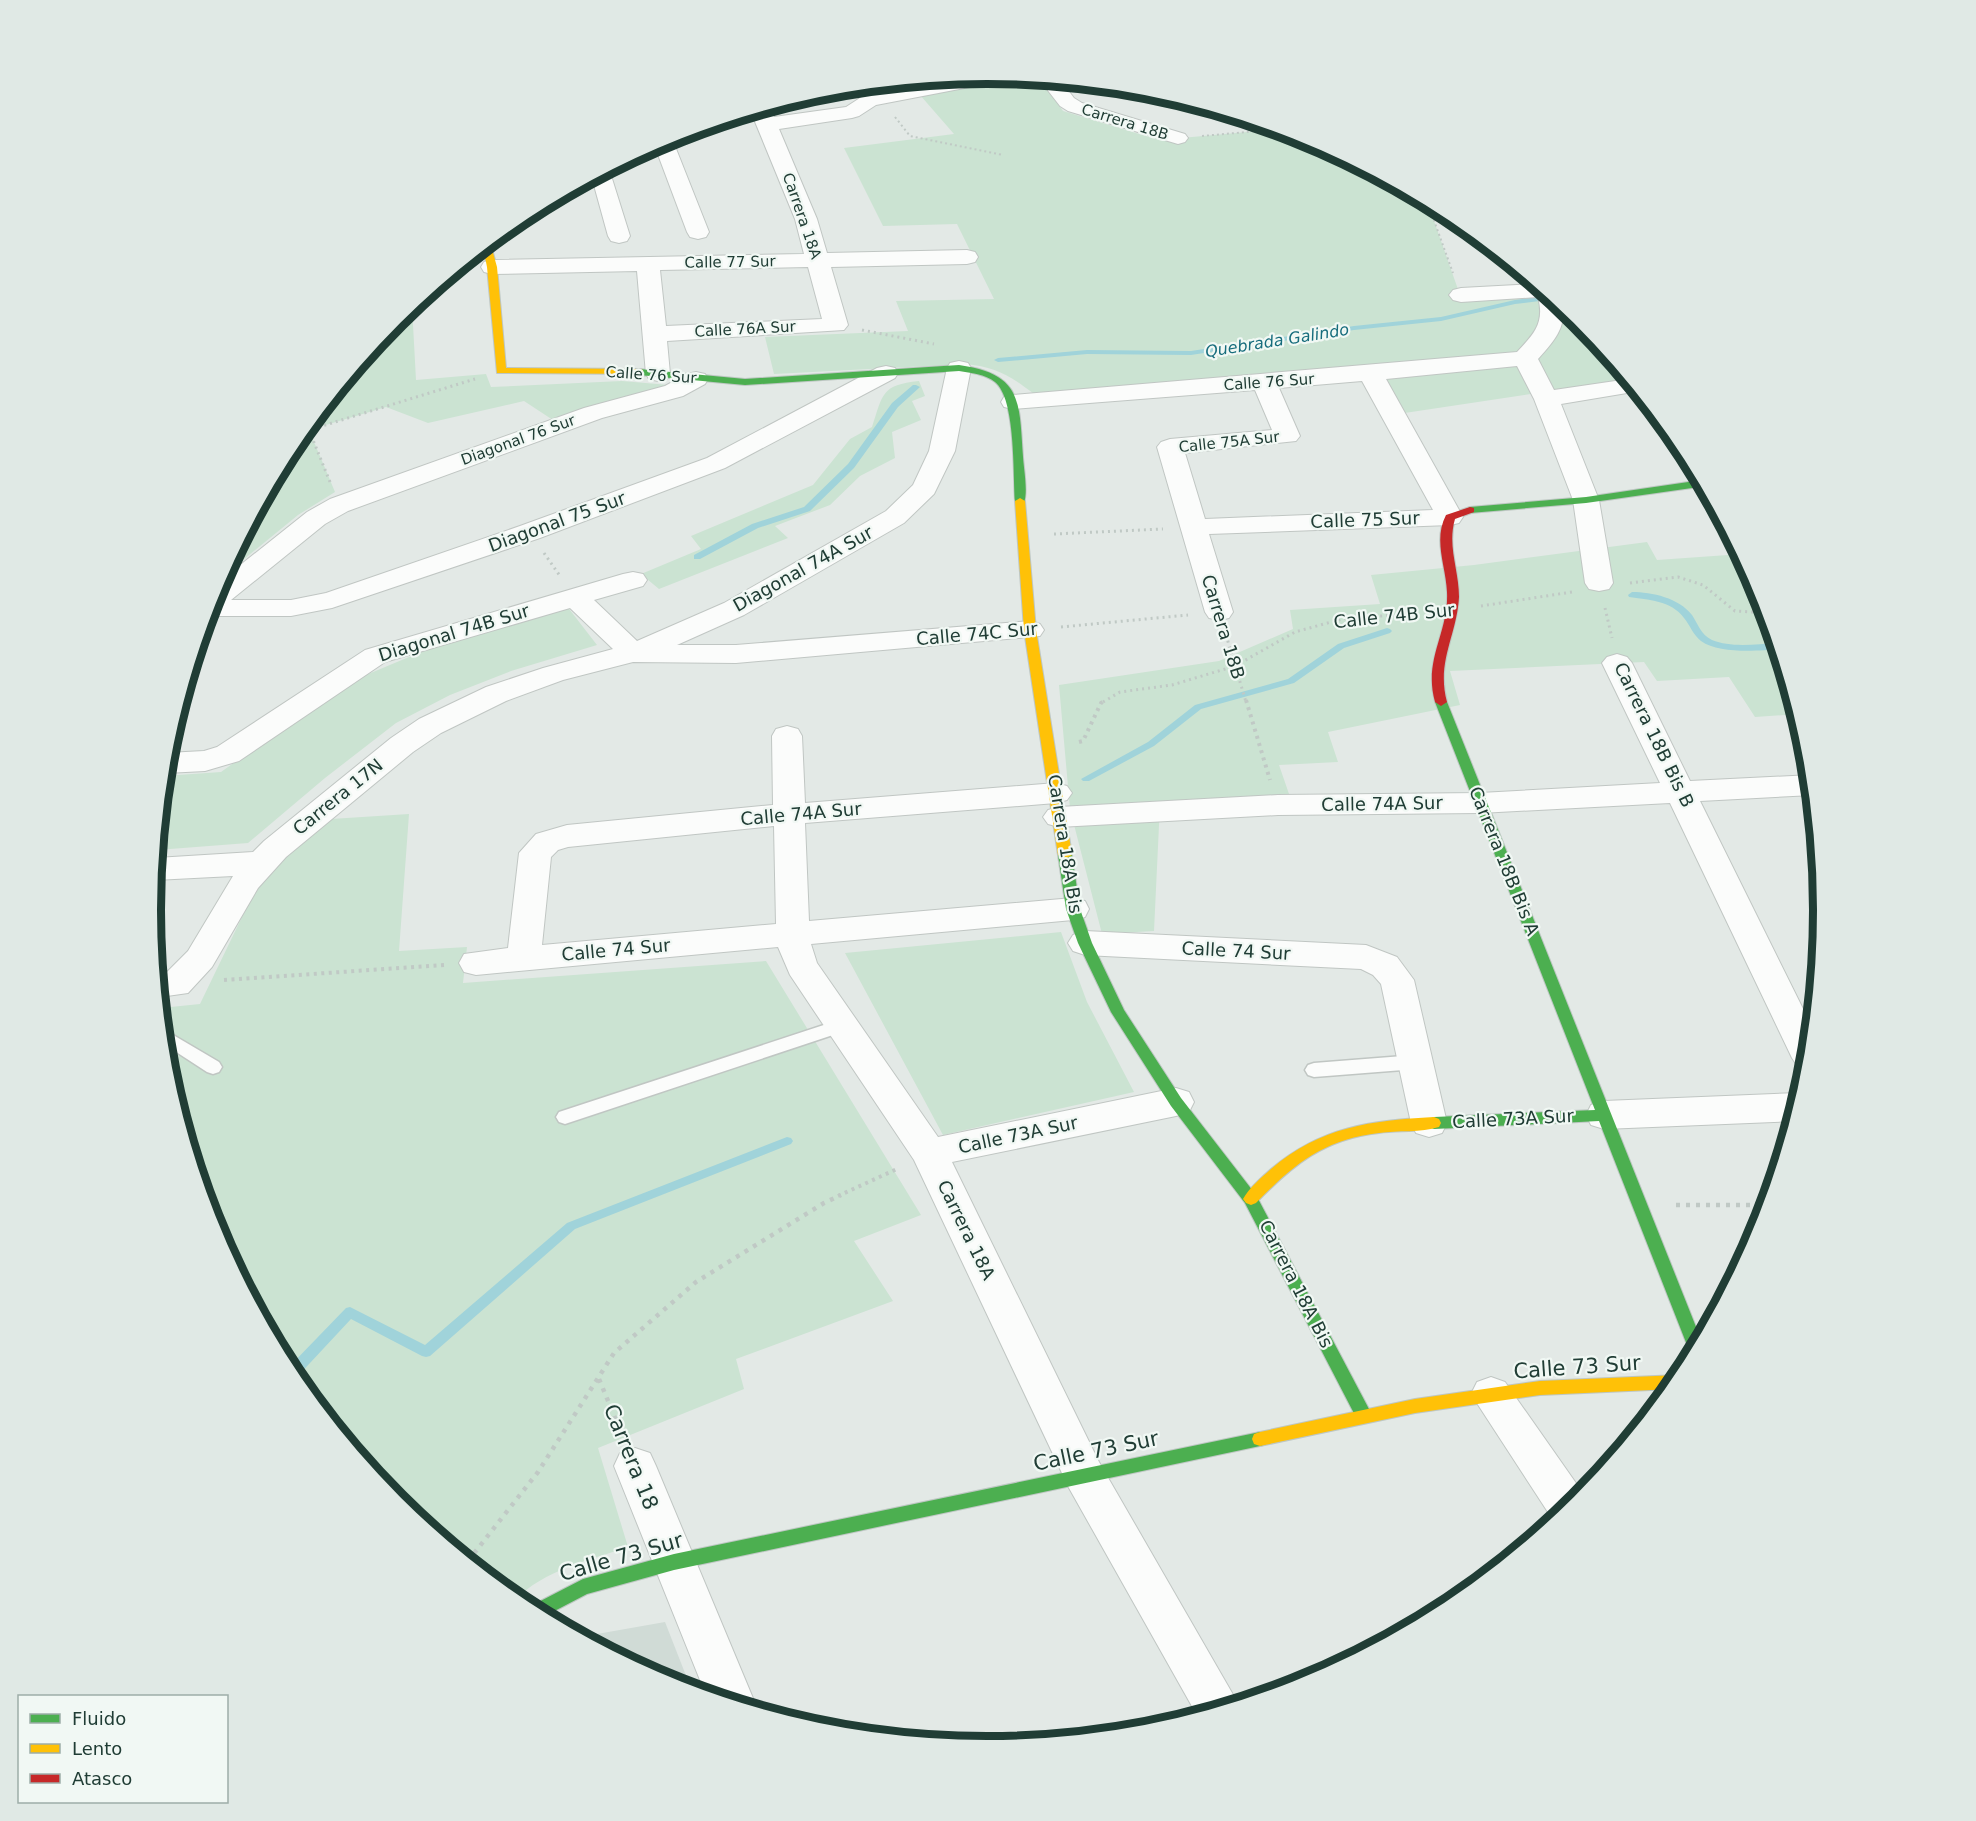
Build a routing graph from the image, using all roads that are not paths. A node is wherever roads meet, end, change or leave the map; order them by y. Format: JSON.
{"nodes":[{"id":1,"x":1055,"y":87,"type":"edge"},
{"id":2,"x":910,"y":88,"type":"edge"},
{"id":3,"x":870,"y":94,"type":"edge"},
{"id":4,"x":764,"y":116,"type":"edge"},
{"id":5,"x":1178,"y":138,"type":"road end"},
{"id":6,"x":667,"y":149,"type":"edge"},
{"id":7,"x":603,"y":180,"type":"edge"},
{"id":8,"x":698,"y":232,"type":"dead end"},
{"id":9,"x":619,"y":236,"type":"dead end"},
{"id":10,"x":489,"y":252,"type":"edge"},
{"id":11,"x":967,"y":257,"type":"dead end"},
{"id":12,"x":817,"y":260,"type":"junction"},
{"id":13,"x":648,"y":263,"type":"junction"},
{"id":14,"x":492,"y":267,"type":"junction"},
{"id":15,"x":1461,"y":295,"type":"road end"},
{"id":16,"x":1539,"y":295,"type":"edge"},
{"id":17,"x":1551,"y":306,"type":"edge"},
{"id":18,"x":836,"y":325,"type":"joint"},
{"id":19,"x":654,"y":334,"type":"junction"},
{"id":20,"x":1525,"y":358,"type":"junction"},
{"id":21,"x":967,"y":369,"type":"junction"},
{"id":22,"x":886,"y":373,"type":"junction"},
{"id":23,"x":658,"y":374,"type":"junction"},
{"id":24,"x":1371,"y":374,"type":"junction"},
{"id":25,"x":696,"y":379,"type":"junction"},
{"id":26,"x":1000,"y":379,"type":"joint"},
{"id":27,"x":1264,"y":382,"type":"junction"},
{"id":28,"x":1627,"y":387,"type":"edge"},
{"id":29,"x":1546,"y":399,"type":"junction"},
{"id":30,"x":1012,"y":402,"type":"junction"},
{"id":31,"x":1170,"y":447,"type":"joint"},
{"id":32,"x":1696,"y":484,"type":"edge"},
{"id":33,"x":1586,"y":500,"type":"junction"},
{"id":34,"x":1449,"y":517,"type":"junction"},
{"id":35,"x":1194,"y":527,"type":"junction"},
{"id":36,"x":633,"y":580,"type":"dead end"},
{"id":37,"x":1600,"y":585,"type":"road end"},
{"id":38,"x":226,"y":590,"type":"edge"},
{"id":39,"x":576,"y":597,"type":"junction"},
{"id":40,"x":219,"y":608,"type":"edge"},
{"id":41,"x":1219,"y":612,"type":"road end"},
{"id":42,"x":1030,"y":630,"type":"junction"},
{"id":43,"x":633,"y":653,"type":"junction"},
{"id":44,"x":1617,"y":663,"type":"road end"},
{"id":45,"x":553,"y":674,"type":"joint"},
{"id":46,"x":787,"y":736,"type":"dead end"},
{"id":47,"x":175,"y":762,"type":"edge"},
{"id":48,"x":1804,"y":786,"type":"edge"},
{"id":49,"x":1682,"y":793,"type":"junction"},
{"id":50,"x":1480,"y":803,"type":"junction"},
{"id":51,"x":1058,"y":805,"type":"junction"},
{"id":52,"x":791,"y":814,"type":"junction"},
{"id":53,"x":261,"y":864,"type":"junction"},
{"id":54,"x":163,"y":869,"type":"edge"},
{"id":55,"x":1073,"y":909,"type":"junction"},
{"id":56,"x":793,"y":934,"type":"junction"},
{"id":57,"x":1085,"y":943,"type":"junction"},
{"id":58,"x":524,"y":959,"type":"junction"},
{"id":59,"x":476,"y":963,"type":"road end"},
{"id":60,"x":167,"y":984,"type":"edge"},
{"id":61,"x":842,"y":1024,"type":"junction"},
{"id":62,"x":172,"y":1041,"type":"edge"},
{"id":63,"x":1803,"y":1044,"type":"edge"},
{"id":64,"x":1416,"y":1062,"type":"junction"},
{"id":65,"x":213,"y":1067,"type":"dead end"},
{"id":66,"x":1314,"y":1070,"type":"dead end"},
{"id":67,"x":1176,"y":1102,"type":"junction"},
{"id":68,"x":1790,"y":1107,"type":"edge"},
{"id":69,"x":1604,"y":1115,"type":"junction"},
{"id":70,"x":565,"y":1117,"type":"dead end"},
{"id":71,"x":1429,"y":1123,"type":"junction"},
{"id":72,"x":929,"y":1153,"type":"junction"},
{"id":73,"x":1251,"y":1199,"type":"junction"},
{"id":74,"x":1693,"y":1341,"type":"edge"},
{"id":75,"x":1666,"y":1383,"type":"edge"},
{"id":76,"x":1491,"y":1394,"type":"junction"},
{"id":77,"x":1364,"y":1416,"type":"junction"},
{"id":78,"x":635,"y":1466,"type":"road end"},
{"id":79,"x":1084,"y":1474,"type":"junction"},
{"id":80,"x":1565,"y":1502,"type":"edge"},
{"id":81,"x":674,"y":1562,"type":"junction"},
{"id":82,"x":542,"y":1606,"type":"edge"},
{"id":83,"x":729,"y":1695,"type":"edge"},
{"id":84,"x":1215,"y":1705,"type":"edge"}],
"edges":[{"from":1,"to":5,"type":"street","name":"Carrera 18B"},
{"from":2,"to":3,"type":"street"},
{"from":3,"to":4,"type":"street"},
{"from":4,"to":12,"type":"street","name":"Carrera 18A"},
{"from":6,"to":8,"type":"street"},
{"from":7,"to":9,"type":"street"},
{"from":10,"to":14,"type":"street"},
{"from":11,"to":12,"type":"street","name":"Calle 77 Sur"},
{"from":12,"to":13,"type":"street","name":"Calle 77 Sur"},
{"from":12,"to":18,"type":"street","name":"Carrera 18A"},
{"from":13,"to":14,"type":"street","name":"Calle 77 Sur"},
{"from":13,"to":19,"type":"street"},
{"from":14,"to":23,"type":"street","name":"Calle 76 Sur"},
{"from":15,"to":16,"type":"street"},
{"from":17,"to":20,"type":"street"},
{"from":18,"to":19,"type":"street","name":"Calle 76A Sur"},
{"from":19,"to":23,"type":"street"},
{"from":20,"to":24,"type":"street","name":"Calle 76 Sur"},
{"from":20,"to":29,"type":"street"},
{"from":21,"to":22,"type":"street","name":"Calle 76 Sur"},
{"from":21,"to":26,"type":"street","name":"Calle 76 Sur"},
{"from":21,"to":43,"type":"street","name":"Diagonal 74A Sur"},
{"from":22,"to":25,"type":"street","name":"Calle 76 Sur"},
{"from":22,"to":40,"type":"street","name":"Diagonal 75 Sur"},
{"from":23,"to":25,"type":"street","name":"Calle 76 Sur"},
{"from":24,"to":27,"type":"street","name":"Calle 76 Sur"},
{"from":24,"to":34,"type":"street"},
{"from":25,"to":38,"type":"street","name":"Diagonal 76 Sur"},
{"from":26,"to":30,"type":"street","name":"Carrera 18A Bis"},
{"from":27,"to":30,"type":"street","name":"Calle 76 Sur"},
{"from":27,"to":31,"type":"street","name":"Calle 75A Sur"},
{"from":28,"to":29,"type":"street"},
{"from":29,"to":33,"type":"street"},
{"from":30,"to":42,"type":"street","name":"Carrera 18A Bis"},
{"from":31,"to":35,"type":"street","name":"Carrera 18B"},
{"from":32,"to":33,"type":"street","name":"Calle 75 Sur"},
{"from":33,"to":34,"type":"street","name":"Calle 75 Sur"},
{"from":33,"to":37,"type":"street"},
{"from":34,"to":35,"type":"street","name":"Calle 75 Sur"},
{"from":34,"to":50,"type":"street","name":"Carrera 18B Bis A"},
{"from":35,"to":41,"type":"street","name":"Carrera 18B"},
{"from":36,"to":39,"type":"street","name":"Diagonal 74B Sur"},
{"from":39,"to":43,"type":"street"},
{"from":39,"to":47,"type":"street","name":"Diagonal 74B Sur"},
{"from":42,"to":43,"type":"street","name":"Calle 74C Sur"},
{"from":42,"to":51,"type":"street","name":"Carrera 18A Bis"},
{"from":43,"to":45,"type":"street","name":"Diagonal 74A Sur"},
{"from":44,"to":49,"type":"street","name":"Carrera 18B Bis B"},
{"from":45,"to":53,"type":"street","name":"Carrera 17N"},
{"from":46,"to":52,"type":"street","name":"Carrera 18A"},
{"from":48,"to":49,"type":"street","name":"Calle 74A Sur"},
{"from":49,"to":50,"type":"street","name":"Calle 74A Sur"},
{"from":49,"to":63,"type":"street","name":"Carrera 18B Bis B"},
{"from":50,"to":51,"type":"street","name":"Calle 74A Sur"},
{"from":50,"to":69,"type":"street","name":"Carrera 18B Bis A"},
{"from":51,"to":52,"type":"street","name":"Calle 74A Sur"},
{"from":51,"to":55,"type":"street","name":"Carrera 18A Bis"},
{"from":52,"to":56,"type":"street","name":"Carrera 18A"},
{"from":52,"to":58,"type":"street","name":"Calle 74A Sur"},
{"from":53,"to":54,"type":"street"},
{"from":53,"to":60,"type":"street","name":"Carrera 17N"},
{"from":55,"to":56,"type":"street","name":"Calle 74 Sur"},
{"from":55,"to":57,"type":"street","name":"Carrera 18A Bis"},
{"from":56,"to":58,"type":"street","name":"Calle 74 Sur"},
{"from":56,"to":61,"type":"street","name":"Carrera 18A"},
{"from":57,"to":64,"type":"street","name":"Calle 74 Sur"},
{"from":57,"to":67,"type":"street","name":"Carrera 18A Bis"},
{"from":58,"to":59,"type":"street","name":"Calle 74 Sur"},
{"from":61,"to":70,"type":"lane"},
{"from":61,"to":72,"type":"street","name":"Carrera 18A"},
{"from":62,"to":65,"type":"lane"},
{"from":64,"to":66,"type":"lane"},
{"from":64,"to":71,"type":"street"},
{"from":67,"to":72,"type":"street","name":"Calle 73A Sur"},
{"from":67,"to":73,"type":"street","name":"Carrera 18A Bis"},
{"from":68,"to":69,"type":"street","name":"Calle 73A Sur"},
{"from":69,"to":71,"type":"street","name":"Calle 73A Sur"},
{"from":69,"to":74,"type":"street","name":"Carrera 18B Bis A"},
{"from":71,"to":73,"type":"street","name":"Calle 73A Sur"},
{"from":72,"to":79,"type":"street","name":"Carrera 18A"},
{"from":73,"to":77,"type":"street","name":"Carrera 18A Bis"},
{"from":75,"to":76,"type":"street","name":"Calle 73 Sur"},
{"from":76,"to":77,"type":"street","name":"Calle 73 Sur"},
{"from":76,"to":80,"type":"street"},
{"from":77,"to":79,"type":"street","name":"Calle 73 Sur"},
{"from":78,"to":81,"type":"street","name":"Carrera 18"},
{"from":79,"to":81,"type":"street","name":"Calle 73 Sur"},
{"from":79,"to":84,"type":"street","name":"Carrera 18A"},
{"from":81,"to":82,"type":"street","name":"Calle 73 Sur"},
{"from":81,"to":83,"type":"street","name":"Carrera 18"}]}
